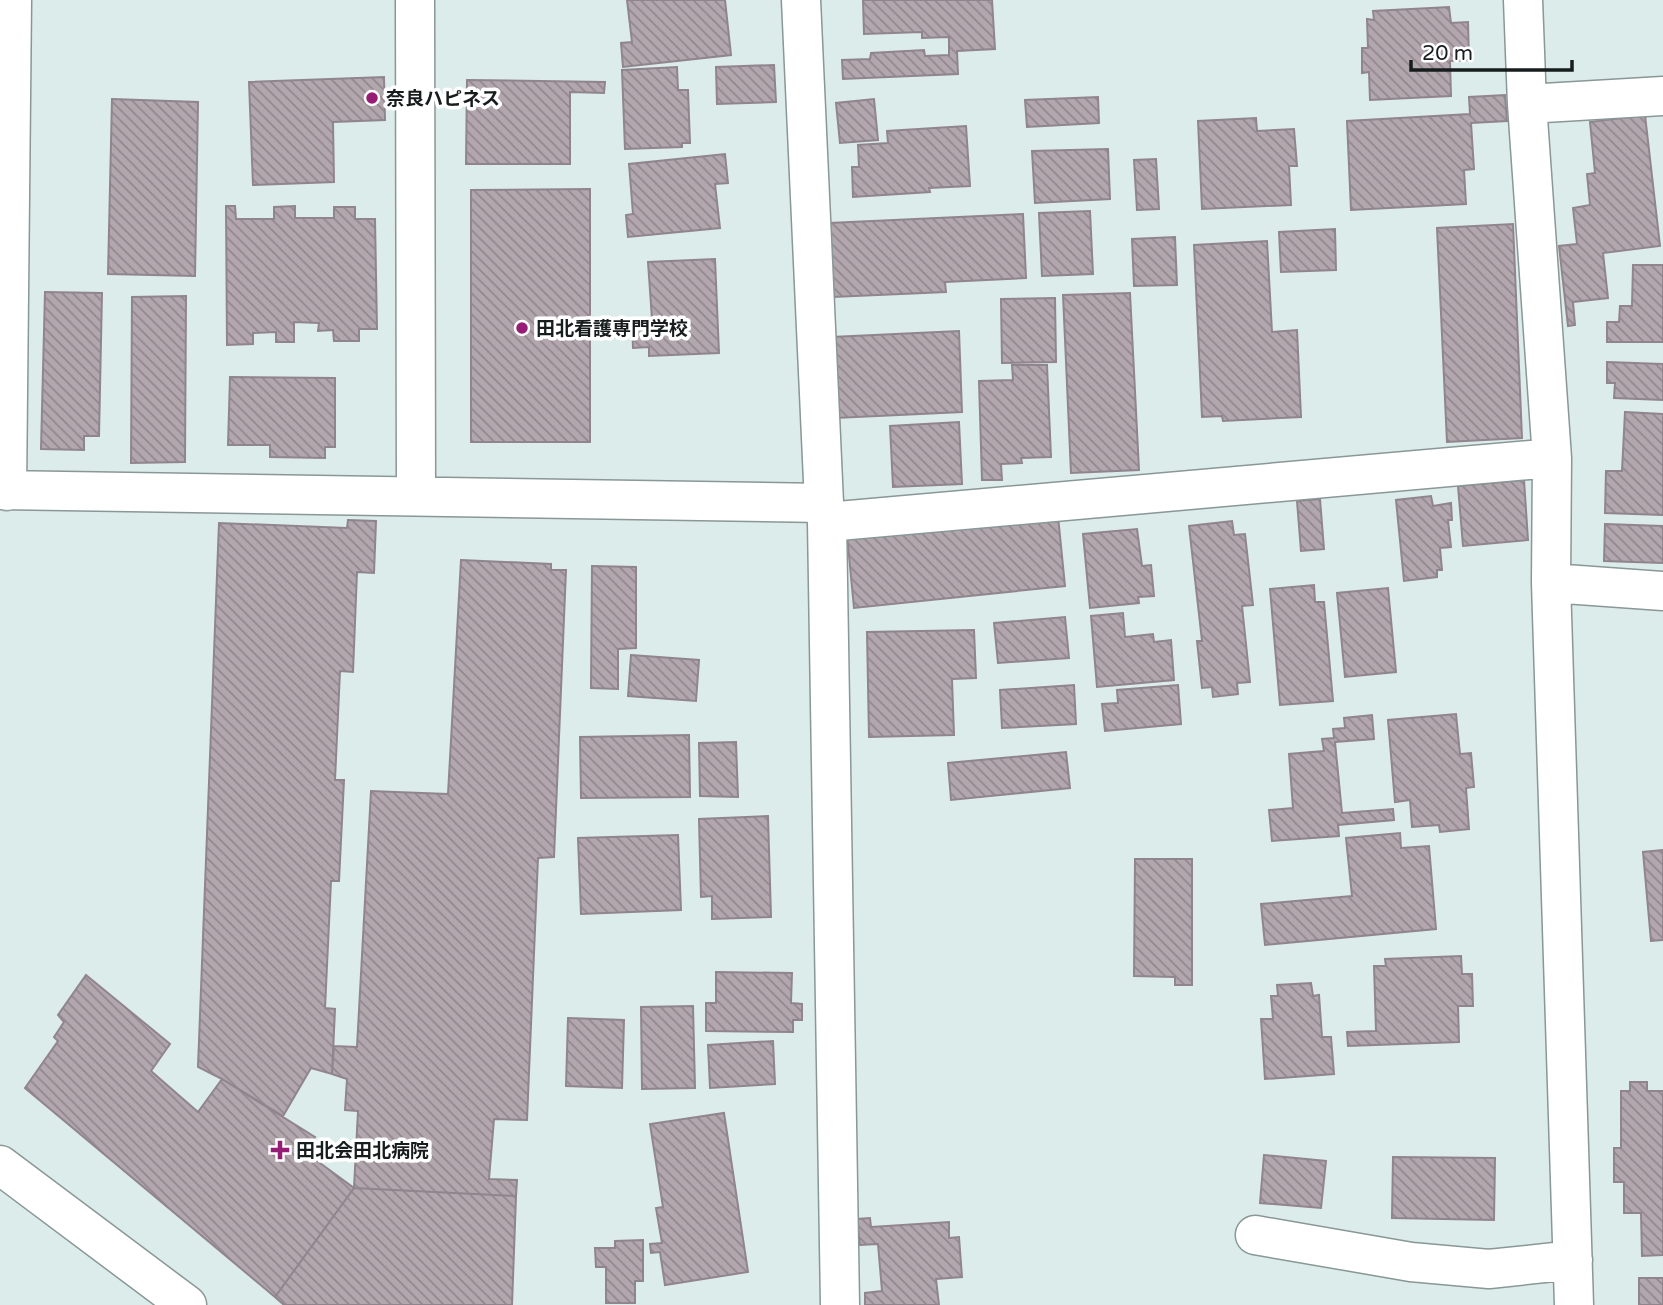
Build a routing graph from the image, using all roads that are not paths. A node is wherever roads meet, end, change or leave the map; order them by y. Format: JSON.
{"nodes":[{"id":1,"x":12,"y":0,"type":"edge"},
{"id":2,"x":415,"y":0,"type":"edge"},
{"id":3,"x":800,"y":0,"type":"edge"},
{"id":4,"x":1523,"y":0,"type":"edge"},
{"id":5,"x":1663,"y":96,"type":"edge"},
{"id":6,"x":1527,"y":104,"type":"junction"},
{"id":7,"x":1552,"y":458,"type":"junction"},
{"id":8,"x":4,"y":490,"type":"edge"},
{"id":9,"x":416,"y":496,"type":"junction"},
{"id":10,"x":825,"y":512,"type":"junction"},
{"id":11,"x":1551,"y":583,"type":"junction"},
{"id":12,"x":1663,"y":591,"type":"edge"},
{"id":13,"x":0,"y":1165,"type":"edge"},
{"id":14,"x":1255,"y":1235,"type":"dead end"},
{"id":15,"x":1573,"y":1260,"type":"junction"},
{"id":16,"x":187,"y":1305,"type":"edge"},
{"id":17,"x":840,"y":1305,"type":"edge"},
{"id":18,"x":1574,"y":1305,"type":"edge"}],
"edges":[{"from":1,"to":8,"type":"street"},
{"from":2,"to":9,"type":"street"},
{"from":3,"to":10,"type":"street"},
{"from":4,"to":6,"type":"street"},
{"from":5,"to":6,"type":"street"},
{"from":6,"to":7,"type":"street"},
{"from":7,"to":10,"type":"street"},
{"from":7,"to":11,"type":"street"},
{"from":8,"to":9,"type":"street"},
{"from":9,"to":10,"type":"street"},
{"from":10,"to":17,"type":"street"},
{"from":11,"to":12,"type":"street"},
{"from":11,"to":15,"type":"street"},
{"from":13,"to":16,"type":"street"},
{"from":14,"to":15,"type":"street"},
{"from":15,"to":18,"type":"street"}]}
